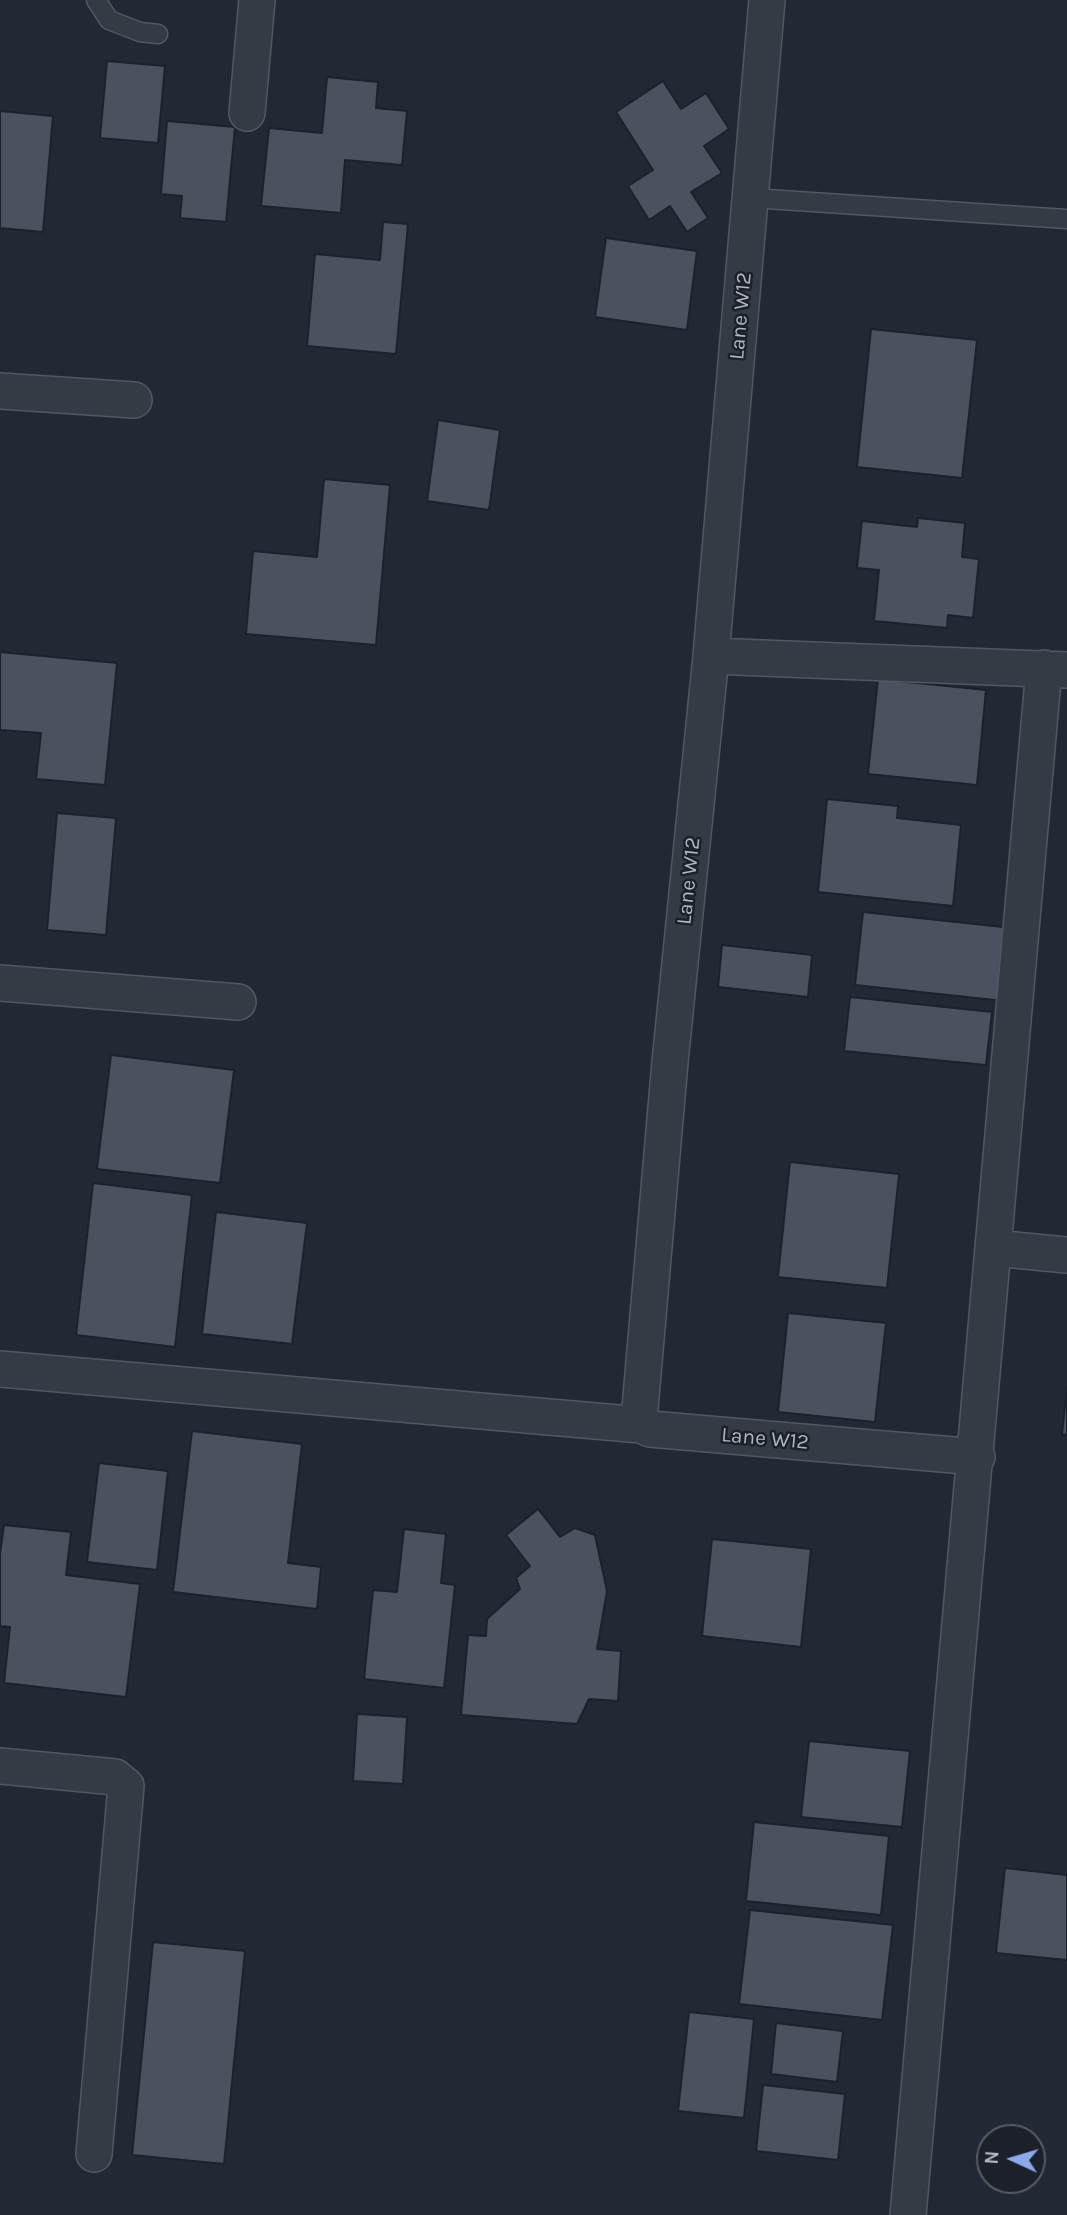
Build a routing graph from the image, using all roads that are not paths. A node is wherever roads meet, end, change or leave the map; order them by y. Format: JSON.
{"nodes":[{"id":1,"x":96,"y":0,"type":"edge"},
{"id":2,"x":257,"y":0,"type":"edge"},
{"id":3,"x":766,"y":0,"type":"edge"},
{"id":4,"x":158,"y":34,"type":"dead end"},
{"id":5,"x":247,"y":113,"type":"dead end"},
{"id":6,"x":751,"y":198,"type":"junction"},
{"id":7,"x":1067,"y":219,"type":"edge"},
{"id":8,"x":0,"y":391,"type":"edge"},
{"id":9,"x":134,"y":400,"type":"dead end"},
{"id":10,"x":711,"y":656,"type":"junction"},
{"id":11,"x":1056,"y":669,"type":"edge"},
{"id":12,"x":0,"y":983,"type":"edge"},
{"id":13,"x":238,"y":1002,"type":"dead end"},
{"id":14,"x":994,"y":1248,"type":"junction"},
{"id":15,"x":1067,"y":1255,"type":"edge"},
{"id":16,"x":0,"y":1369,"type":"edge"},
{"id":17,"x":641,"y":1425,"type":"junction"},
{"id":18,"x":977,"y":1457,"type":"junction"},
{"id":19,"x":0,"y":1766,"type":"edge"},
{"id":20,"x":94,"y":2154,"type":"dead end"},
{"id":21,"x":908,"y":2215,"type":"edge"}],
"edges":[{"from":1,"to":4,"type":"lane"},
{"from":2,"to":5,"type":"street"},
{"from":3,"to":6,"type":"street","name":"Lane W12"},
{"from":6,"to":7,"type":"lane"},
{"from":6,"to":10,"type":"street","name":"Lane W12"},
{"from":8,"to":9,"type":"street"},
{"from":10,"to":11,"type":"street"},
{"from":10,"to":17,"type":"street","name":"Lane W12"},
{"from":11,"to":14,"type":"street"},
{"from":12,"to":13,"type":"street"},
{"from":14,"to":15,"type":"street"},
{"from":14,"to":18,"type":"street"},
{"from":16,"to":17,"type":"street"},
{"from":17,"to":18,"type":"street","name":"Lane W12"},
{"from":18,"to":21,"type":"street"},
{"from":19,"to":20,"type":"street"}]}
